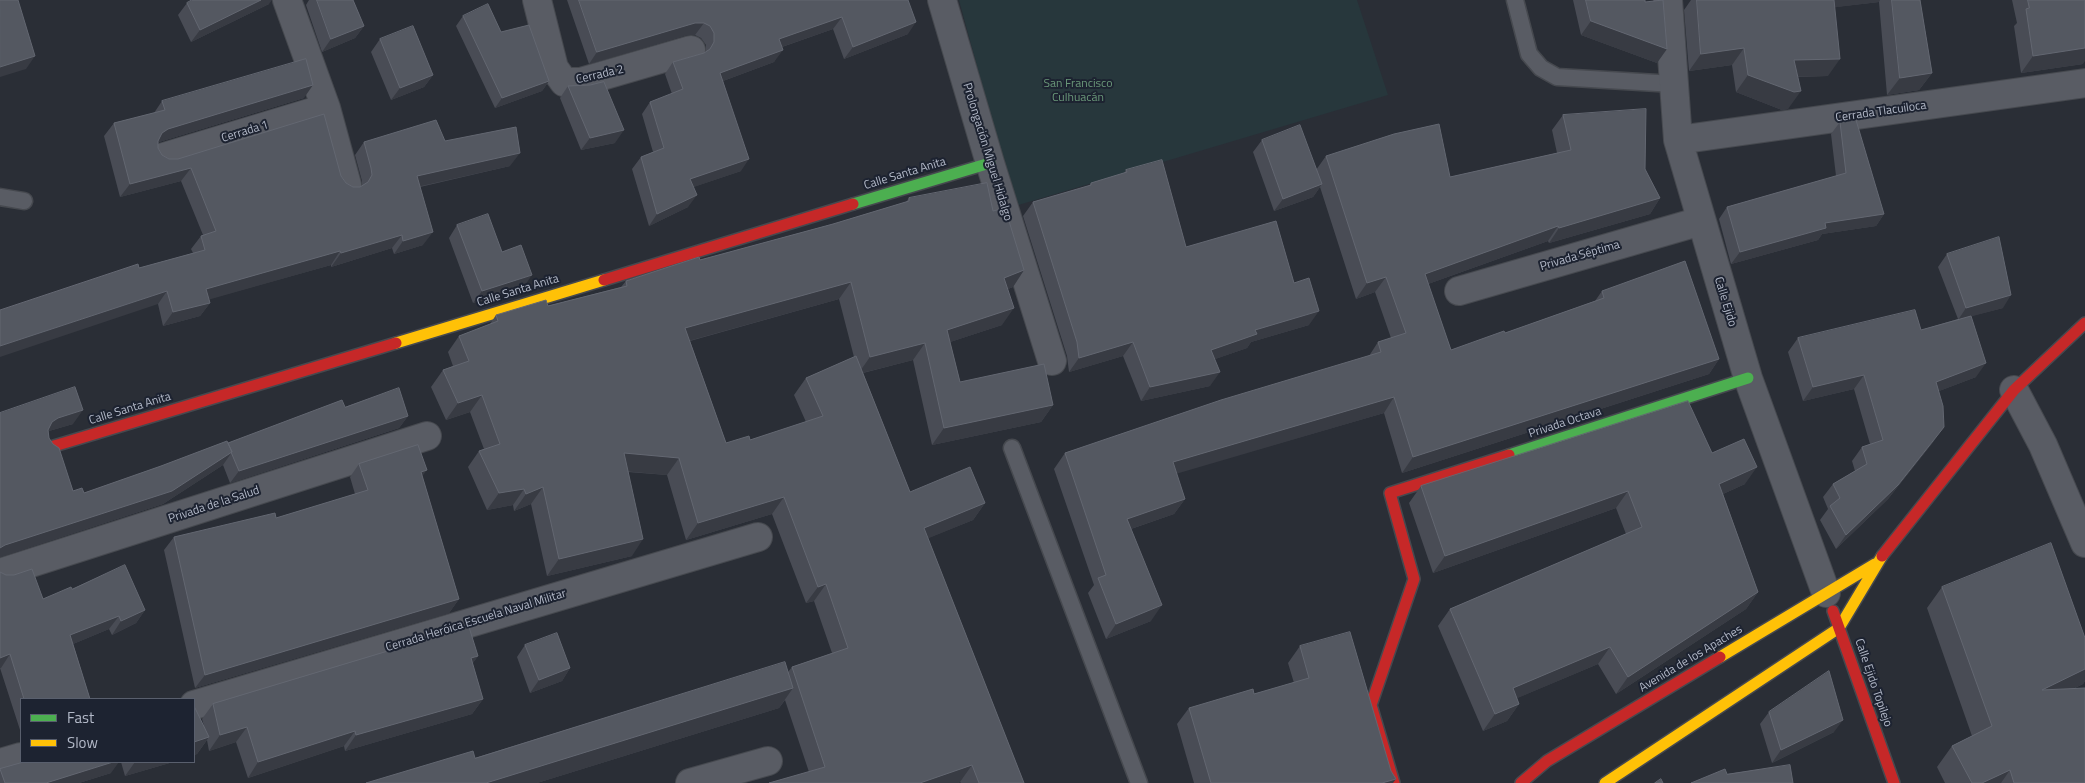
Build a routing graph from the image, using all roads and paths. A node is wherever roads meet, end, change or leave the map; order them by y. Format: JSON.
{"nodes":[{"id":1,"x":287,"y":0,"type":"edge"},
{"id":2,"x":537,"y":0,"type":"edge"},
{"id":3,"x":942,"y":0,"type":"edge"},
{"id":4,"x":1515,"y":0,"type":"edge"},
{"id":5,"x":1668,"y":0,"type":"edge"},
{"id":6,"x":691,"y":50,"type":"dead end"},
{"id":7,"x":2085,"y":83,"type":"edge"},
{"id":8,"x":1674,"y":84,"type":"junction"},
{"id":9,"x":326,"y":108,"type":"junction"},
{"id":10,"x":1678,"y":140,"type":"junction"},
{"id":11,"x":164,"y":157,"type":"edge"},
{"id":12,"x":990,"y":163,"type":"junction"},
{"id":13,"x":347,"y":185,"type":"edge"},
{"id":14,"x":0,"y":196,"type":"edge"},
{"id":15,"x":24,"y":200,"type":"dead end"},
{"id":16,"x":1701,"y":221,"type":"junction"},
{"id":17,"x":1459,"y":291,"type":"dead end"},
{"id":18,"x":2085,"y":324,"type":"edge"},
{"id":19,"x":1052,"y":361,"type":"dead end"},
{"id":20,"x":1748,"y":378,"type":"junction"},
{"id":21,"x":2014,"y":390,"type":"junction"},
{"id":22,"x":427,"y":436,"type":"dead end"},
{"id":23,"x":54,"y":446,"type":"edge"},
{"id":24,"x":1012,"y":448,"type":"dead end"},
{"id":25,"x":758,"y":537,"type":"dead end"},
{"id":26,"x":2085,"y":544,"type":"edge"},
{"id":27,"x":1877,"y":562,"type":"junction"},
{"id":28,"x":0,"y":573,"type":"edge"},
{"id":29,"x":1826,"y":593,"type":"junction"},
{"id":30,"x":1839,"y":628,"type":"junction"},
{"id":31,"x":195,"y":705,"type":"edge"},
{"id":32,"x":20,"y":757,"type":"edge"},
{"id":33,"x":768,"y":761,"type":"dead end"},
{"id":34,"x":0,"y":763,"type":"edge"},
{"id":35,"x":690,"y":783,"type":"edge"},
{"id":36,"x":1139,"y":783,"type":"edge"},
{"id":37,"x":1394,"y":783,"type":"edge"},
{"id":38,"x":1521,"y":783,"type":"edge"},
{"id":39,"x":1605,"y":783,"type":"edge"},
{"id":40,"x":1894,"y":783,"type":"edge"}],
"edges":[{"from":1,"to":9,"type":"street"},
{"from":2,"to":6,"type":"street","name":"Cerrada 2"},
{"from":3,"to":12,"type":"street","name":"Prolongación Miguel Hidalgo"},
{"from":4,"to":8,"type":"lane"},
{"from":5,"to":8,"type":"street","name":"Calle Ejido"},
{"from":7,"to":10,"type":"street","name":"Cerrada Tlacuiloca"},
{"from":8,"to":10,"type":"street","name":"Calle Ejido"},
{"from":9,"to":11,"type":"street","name":"Cerrada 1"},
{"from":9,"to":13,"type":"street"},
{"from":10,"to":16,"type":"street","name":"Calle Ejido"},
{"from":12,"to":19,"type":"street","name":"Prolongación Miguel Hidalgo"},
{"from":12,"to":23,"type":"street","name":"Calle Santa Anita"},
{"from":14,"to":15,"type":"lane"},
{"from":16,"to":17,"type":"street","name":"Privada Séptima"},
{"from":16,"to":20,"type":"street","name":"Calle Ejido"},
{"from":18,"to":21,"type":"street","name":"Avenida de los Apaches"},
{"from":20,"to":29,"type":"street","name":"Calle Ejido"},
{"from":20,"to":37,"type":"street","name":"Privada Octava"},
{"from":21,"to":26,"type":"street"},
{"from":21,"to":27,"type":"street","name":"Avenida de los Apaches"},
{"from":22,"to":28,"type":"street","name":"Privada de la Salud"},
{"from":24,"to":36,"type":"lane"},
{"from":25,"to":31,"type":"street","name":"Cerrada Heróica Escuela Naval Militar"},
{"from":27,"to":29,"type":"street","name":"Avenida de los Apaches"},
{"from":27,"to":30,"type":"street","name":"Avenida de los Apaches"},
{"from":29,"to":30,"type":"street","name":"Calle Ejido Topilejo"},
{"from":29,"to":38,"type":"street","name":"Avenida de los Apaches"},
{"from":30,"to":39,"type":"street","name":"Avenida de los Apaches"},
{"from":30,"to":40,"type":"street","name":"Calle Ejido Topilejo"},
{"from":32,"to":34,"type":"street"},
{"from":33,"to":35,"type":"street"}]}
